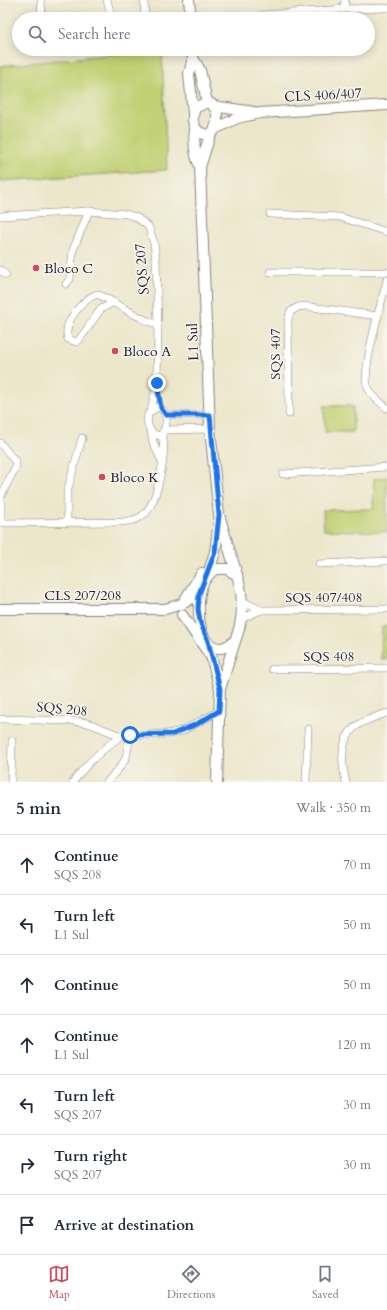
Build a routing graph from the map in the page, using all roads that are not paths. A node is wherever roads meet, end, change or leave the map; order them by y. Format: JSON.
{"nodes":[{"id":1,"x":42,"y":0,"type":"edge"},
{"id":2,"x":107,"y":0,"type":"edge"},
{"id":3,"x":144,"y":0,"type":"edge"},
{"id":4,"x":189,"y":0,"type":"edge"},
{"id":5,"x":345,"y":0,"type":"edge"},
{"id":6,"x":387,"y":8,"type":"edge"},
{"id":7,"x":344,"y":9,"type":"junction"},
{"id":8,"x":42,"y":12,"type":"edge"},
{"id":9,"x":110,"y":12,"type":"edge"},
{"id":10,"x":145,"y":12,"type":"edge"},
{"id":11,"x":190,"y":12,"type":"edge"},
{"id":12,"x":304,"y":12,"type":"edge"},
{"id":13,"x":193,"y":56,"type":"edge"},
{"id":14,"x":194,"y":56,"type":"edge"},
{"id":15,"x":210,"y":104,"type":"junction"},
{"id":16,"x":387,"y":105,"type":"edge"},
{"id":17,"x":193,"y":113,"type":"junction"},
{"id":18,"x":260,"y":113,"type":"junction"},
{"id":19,"x":195,"y":129,"type":"junction"},
{"id":20,"x":213,"y":132,"type":"junction"},
{"id":21,"x":200,"y":167,"type":"junction"},
{"id":22,"x":89,"y":211,"type":"junction"},
{"id":23,"x":270,"y":214,"type":"dead end"},
{"id":24,"x":0,"y":216,"type":"edge"},
{"id":25,"x":387,"y":232,"type":"edge"},
{"id":26,"x":0,"y":270,"type":"edge"},
{"id":27,"x":270,"y":272,"type":"dead end"},
{"id":28,"x":387,"y":272,"type":"edge"},
{"id":29,"x":6,"y":275,"type":"dead end"},
{"id":30,"x":387,"y":280,"type":"edge"},
{"id":31,"x":66,"y":284,"type":"dead end"},
{"id":32,"x":97,"y":294,"type":"junction"},
{"id":33,"x":114,"y":302,"type":"junction"},
{"id":34,"x":101,"y":309,"type":"junction"},
{"id":35,"x":378,"y":316,"type":"junction"},
{"id":36,"x":158,"y":325,"type":"junction"},
{"id":37,"x":157,"y":383,"type":"junction"},
{"id":38,"x":161,"y":408,"type":"junction"},
{"id":39,"x":387,"y":408,"type":"edge"},
{"id":40,"x":151,"y":411,"type":"junction"},
{"id":41,"x":289,"y":414,"type":"dead end"},
{"id":42,"x":166,"y":415,"type":"junction"},
{"id":43,"x":210,"y":415,"type":"junction"},
{"id":44,"x":210,"y":429,"type":"junction"},
{"id":45,"x":151,"y":431,"type":"junction"},
{"id":46,"x":163,"y":432,"type":"junction"},
{"id":47,"x":82,"y":438,"type":"dead end"},
{"id":48,"x":0,"y":442,"type":"edge"},
{"id":49,"x":162,"y":462,"type":"junction"},
{"id":50,"x":387,"y":467,"type":"edge"},
{"id":51,"x":283,"y":474,"type":"dead end"},
{"id":52,"x":219,"y":515,"type":"junction"},
{"id":53,"x":67,"y":521,"type":"junction"},
{"id":54,"x":1,"y":523,"type":"edge"},
{"id":55,"x":215,"y":552,"type":"junction"},
{"id":56,"x":387,"y":561,"type":"edge"},
{"id":57,"x":319,"y":564,"type":"dead end"},
{"id":58,"x":208,"y":575,"type":"junction"},
{"id":59,"x":237,"y":575,"type":"junction"},
{"id":60,"x":199,"y":594,"type":"junction"},
{"id":61,"x":242,"y":602,"type":"junction"},
{"id":62,"x":182,"y":604,"type":"junction"},
{"id":63,"x":0,"y":609,"type":"edge"},
{"id":64,"x":165,"y":609,"type":"junction"},
{"id":65,"x":387,"y":609,"type":"edge"},
{"id":66,"x":261,"y":610,"type":"junction"},
{"id":67,"x":182,"y":615,"type":"junction"},
{"id":68,"x":242,"y":618,"type":"junction"},
{"id":69,"x":200,"y":621,"type":"junction"},
{"id":70,"x":208,"y":641,"type":"junction"},
{"id":71,"x":235,"y":641,"type":"junction"},
{"id":72,"x":212,"y":658,"type":"junction"},
{"id":73,"x":387,"y":668,"type":"edge"},
{"id":74,"x":272,"y":669,"type":"dead end"},
{"id":75,"x":220,"y":689,"type":"junction"},
{"id":76,"x":219,"y":711,"type":"junction"},
{"id":77,"x":387,"y":713,"type":"edge"},
{"id":78,"x":0,"y":719,"type":"edge"},
{"id":79,"x":308,"y":729,"type":"dead end"},
{"id":80,"x":130,"y":735,"type":"junction"},
{"id":81,"x":121,"y":736,"type":"junction"},
{"id":82,"x":12,"y":741,"type":"dead end"},
{"id":83,"x":11,"y":782,"type":"edge"},
{"id":84,"x":73,"y":782,"type":"edge"},
{"id":85,"x":107,"y":782,"type":"edge"},
{"id":86,"x":217,"y":782,"type":"edge"},
{"id":87,"x":306,"y":782,"type":"edge"},
{"id":88,"x":346,"y":782,"type":"edge"}],
"edges":[{"from":1,"to":8,"type":"street"},
{"from":2,"to":9,"type":"street"},
{"from":3,"to":10,"type":"street"},
{"from":4,"to":11,"type":"street"},
{"from":5,"to":7,"type":"street"},
{"from":6,"to":7,"type":"street"},
{"from":7,"to":12,"type":"street"},
{"from":13,"to":17,"type":"street"},
{"from":14,"to":15,"type":"street"},
{"from":15,"to":17,"type":"street"},
{"from":15,"to":18,"type":"street","name":"CLS 406/407"},
{"from":15,"to":20,"type":"street"},
{"from":16,"to":18,"type":"street","name":"CLS 406/407"},
{"from":17,"to":19,"type":"street"},
{"from":18,"to":20,"type":"street","name":"CLS 406/407"},
{"from":19,"to":20,"type":"street"},
{"from":19,"to":21,"type":"street","name":"L1 Sul"},
{"from":20,"to":21,"type":"street","name":"L1 Sul"},
{"from":21,"to":43,"type":"street","name":"L1 Sul"},
{"from":22,"to":24,"type":"street","name":"SQS 207"},
{"from":22,"to":31,"type":"street"},
{"from":22,"to":36,"type":"street","name":"SQS 207"},
{"from":23,"to":25,"type":"street"},
{"from":26,"to":29,"type":"street"},
{"from":27,"to":28,"type":"street"},
{"from":30,"to":35,"type":"street"},
{"from":32,"to":33,"type":"street","name":"SQS 207"},
{"from":32,"to":34,"type":"street"},
{"from":32,"to":34,"type":"street"},
{"from":33,"to":34,"type":"street"},
{"from":33,"to":36,"type":"street","name":"SQS 207"},
{"from":35,"to":39,"type":"street"},
{"from":35,"to":41,"type":"street","name":"SQS 407"},
{"from":36,"to":37,"type":"street","name":"SQS 207"},
{"from":37,"to":38,"type":"street","name":"SQS 207"},
{"from":37,"to":40,"type":"street","name":"SQS 207"},
{"from":38,"to":40,"type":"street"},
{"from":38,"to":42,"type":"street"},
{"from":40,"to":45,"type":"street"},
{"from":42,"to":43,"type":"street"},
{"from":42,"to":46,"type":"street"},
{"from":43,"to":44,"type":"street","name":"L1 Sul"},
{"from":44,"to":46,"type":"street"},
{"from":44,"to":52,"type":"street","name":"L1 Sul"},
{"from":45,"to":46,"type":"street"},
{"from":45,"to":49,"type":"street"},
{"from":46,"to":49,"type":"street"},
{"from":47,"to":53,"type":"street"},
{"from":48,"to":54,"type":"street"},
{"from":49,"to":53,"type":"street"},
{"from":50,"to":51,"type":"street"},
{"from":52,"to":55,"type":"street","name":"L1 Sul"},
{"from":52,"to":59,"type":"street","name":"L1 Sul"},
{"from":53,"to":54,"type":"street"},
{"from":55,"to":58,"type":"street","name":"L1 Sul"},
{"from":55,"to":62,"type":"street"},
{"from":56,"to":57,"type":"street"},
{"from":58,"to":59,"type":"street"},
{"from":58,"to":60,"type":"street","name":"L1 Sul"},
{"from":59,"to":61,"type":"street","name":"L1 Sul"},
{"from":60,"to":62,"type":"street","name":"CLS 207/208"},
{"from":60,"to":69,"type":"street"},
{"from":61,"to":66,"type":"street","name":"SQS 407/408"},
{"from":61,"to":68,"type":"street","name":"L1 Sul"},
{"from":62,"to":64,"type":"street","name":"CLS 207/208"},
{"from":63,"to":64,"type":"street","name":"CLS 207/208"},
{"from":64,"to":67,"type":"street","name":"CLS 207/208"},
{"from":65,"to":66,"type":"street","name":"SQS 407/408"},
{"from":66,"to":68,"type":"street","name":"SQS 407/408"},
{"from":67,"to":69,"type":"street","name":"CLS 207/208"},
{"from":67,"to":72,"type":"street"},
{"from":68,"to":71,"type":"street","name":"L1 Sul"},
{"from":69,"to":70,"type":"street"},
{"from":70,"to":71,"type":"street"},
{"from":70,"to":72,"type":"street"},
{"from":71,"to":75,"type":"street"},
{"from":72,"to":75,"type":"street"},
{"from":73,"to":74,"type":"street","name":"SQS 408"},
{"from":75,"to":76,"type":"street"},
{"from":76,"to":80,"type":"street"},
{"from":76,"to":86,"type":"street"},
{"from":77,"to":88,"type":"street"},
{"from":78,"to":81,"type":"street","name":"SQS 208"},
{"from":79,"to":87,"type":"street"},
{"from":80,"to":81,"type":"street"},
{"from":80,"to":85,"type":"street"},
{"from":81,"to":84,"type":"street"},
{"from":82,"to":83,"type":"street"}]}
